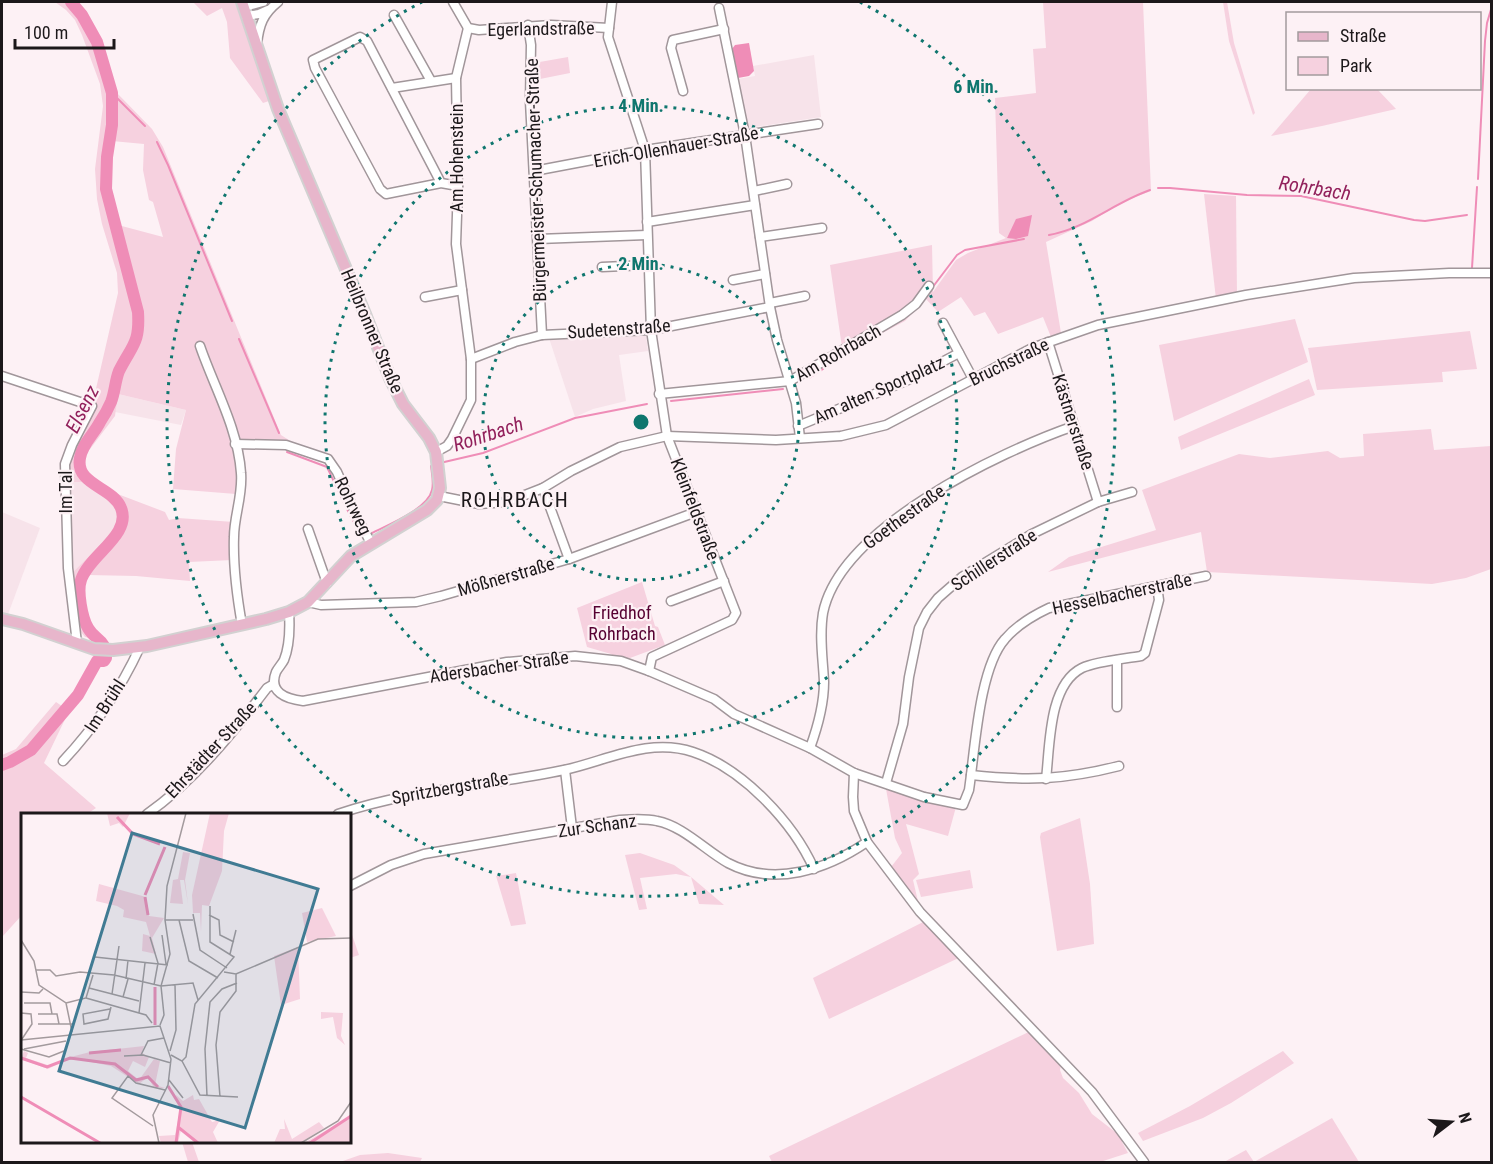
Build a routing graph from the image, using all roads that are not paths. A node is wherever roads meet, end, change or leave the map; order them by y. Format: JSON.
{"nodes":[{"id":1,"x":262,"y":2,"type":"edge"},
{"id":2,"x":278,"y":2,"type":"edge"},
{"id":3,"x":453,"y":2,"type":"edge"},
{"id":4,"x":612,"y":2,"type":"edge"},
{"id":5,"x":244,"y":8,"type":"edge"},
{"id":6,"x":719,"y":8,"type":"dead end"},
{"id":7,"x":268,"y":10,"type":"junction"},
{"id":8,"x":394,"y":15,"type":"dead end"},
{"id":9,"x":528,"y":25,"type":"junction"},
{"id":10,"x":468,"y":28,"type":"junction"},
{"id":11,"x":609,"y":28,"type":"junction"},
{"id":12,"x":723,"y":29,"type":"junction"},
{"id":13,"x":257,"y":48,"type":"junction"},
{"id":14,"x":456,"y":78,"type":"junction"},
{"id":15,"x":431,"y":81,"type":"junction"},
{"id":16,"x":392,"y":88,"type":"junction"},
{"id":17,"x":683,"y":91,"type":"dead end"},
{"id":18,"x":818,"y":124,"type":"dead end"},
{"id":19,"x":746,"y":135,"type":"junction"},
{"id":20,"x":645,"y":150,"type":"junction"},
{"id":21,"x":534,"y":171,"type":"junction"},
{"id":22,"x":441,"y":183,"type":"junction"},
{"id":23,"x":787,"y":184,"type":"dead end"},
{"id":24,"x":458,"y":186,"type":"junction"},
{"id":25,"x":754,"y":190,"type":"junction"},
{"id":26,"x":755,"y":204,"type":"junction"},
{"id":27,"x":647,"y":222,"type":"junction"},
{"id":28,"x":822,"y":228,"type":"dead end"},
{"id":29,"x":647,"y":235,"type":"junction"},
{"id":30,"x":760,"y":237,"type":"junction"},
{"id":31,"x":538,"y":239,"type":"junction"},
{"id":32,"x":647,"y":265,"type":"junction"},
{"id":33,"x":602,"y":267,"type":"dead end"},
{"id":34,"x":1491,"y":273,"type":"edge"},
{"id":35,"x":765,"y":274,"type":"junction"},
{"id":36,"x":733,"y":280,"type":"dead end"},
{"id":37,"x":929,"y":286,"type":"dead end"},
{"id":38,"x":462,"y":290,"type":"junction"},
{"id":39,"x":806,"y":296,"type":"dead end"},
{"id":40,"x":425,"y":297,"type":"dead end"},
{"id":41,"x":770,"y":305,"type":"junction"},
{"id":42,"x":944,"y":323,"type":"dead end"},
{"id":43,"x":651,"y":330,"type":"junction"},
{"id":44,"x":542,"y":335,"type":"junction"},
{"id":45,"x":1048,"y":342,"type":"junction"},
{"id":46,"x":200,"y":346,"type":"dead end"},
{"id":47,"x":959,"y":353,"type":"junction"},
{"id":48,"x":471,"y":359,"type":"junction"},
{"id":49,"x":2,"y":376,"type":"edge"},
{"id":50,"x":974,"y":379,"type":"junction"},
{"id":51,"x":790,"y":381,"type":"junction"},
{"id":52,"x":659,"y":394,"type":"junction"},
{"id":53,"x":798,"y":426,"type":"junction"},
{"id":54,"x":1074,"y":426,"type":"junction"},
{"id":55,"x":667,"y":436,"type":"junction"},
{"id":56,"x":800,"y":438,"type":"junction"},
{"id":57,"x":236,"y":444,"type":"junction"},
{"id":58,"x":438,"y":460,"type":"junction"},
{"id":59,"x":543,"y":488,"type":"junction"},
{"id":60,"x":1132,"y":492,"type":"dead end"},
{"id":61,"x":439,"y":496,"type":"junction"},
{"id":62,"x":1098,"y":502,"type":"junction"},
{"id":63,"x":696,"y":512,"type":"junction"},
{"id":64,"x":308,"y":529,"type":"dead end"},
{"id":65,"x":371,"y":543,"type":"junction"},
{"id":66,"x":569,"y":559,"type":"junction"},
{"id":67,"x":1206,"y":576,"type":"dead end"},
{"id":68,"x":724,"y":581,"type":"junction"},
{"id":69,"x":327,"y":583,"type":"junction"},
{"id":70,"x":1157,"y":586,"type":"junction"},
{"id":71,"x":671,"y":601,"type":"dead end"},
{"id":72,"x":308,"y":602,"type":"junction"},
{"id":73,"x":289,"y":612,"type":"junction"},
{"id":74,"x":2,"y":619,"type":"edge"},
{"id":75,"x":242,"y":625,"type":"junction"},
{"id":76,"x":77,"y":643,"type":"junction"},
{"id":77,"x":140,"y":647,"type":"junction"},
{"id":78,"x":652,"y":657,"type":"junction"},
{"id":79,"x":1117,"y":660,"type":"junction"},
{"id":80,"x":629,"y":663,"type":"junction"},
{"id":81,"x":649,"y":670,"type":"junction"},
{"id":82,"x":274,"y":684,"type":"junction"},
{"id":83,"x":1117,"y":707,"type":"dead end"},
{"id":84,"x":810,"y":748,"type":"junction"},
{"id":85,"x":63,"y":761,"type":"dead end"},
{"id":86,"x":1119,"y":766,"type":"dead end"},
{"id":87,"x":565,"y":770,"type":"junction"},
{"id":88,"x":854,"y":773,"type":"junction"},
{"id":89,"x":971,"y":775,"type":"junction"},
{"id":90,"x":1046,"y":779,"type":"junction"},
{"id":91,"x":886,"y":783,"type":"junction"},
{"id":92,"x":963,"y":805,"type":"joint"},
{"id":93,"x":148,"y":813,"type":"edge"},
{"id":94,"x":341,"y":813,"type":"edge"},
{"id":95,"x":572,"y":828,"type":"junction"},
{"id":96,"x":867,"y":842,"type":"junction"},
{"id":97,"x":814,"y":868,"type":"junction"},
{"id":98,"x":351,"y":885,"type":"edge"},
{"id":99,"x":1144,"y":1162,"type":"edge"}],
"edges":[{"from":1,"to":5,"type":"street"},
{"from":2,"to":7,"type":"street"},
{"from":3,"to":10,"type":"street","name":"Egerlandstraße"},
{"from":4,"to":11,"type":"street","name":"Kleinfeldstraße"},
{"from":5,"to":7,"type":"street"},
{"from":5,"to":13,"type":"main road","name":"Heilbronner Straße"},
{"from":6,"to":12,"type":"street"},
{"from":7,"to":13,"type":"street"},
{"from":8,"to":15,"type":"street"},
{"from":9,"to":10,"type":"street","name":"Egerlandstraße"},
{"from":9,"to":11,"type":"street","name":"Egerlandstraße"},
{"from":9,"to":21,"type":"street","name":"Bürgermeister-Schumacher-Straße"},
{"from":10,"to":14,"type":"street","name":"Am Hohenstein"},
{"from":11,"to":20,"type":"street","name":"Kleinfeldstraße"},
{"from":12,"to":17,"type":"street"},
{"from":12,"to":19,"type":"street"},
{"from":13,"to":58,"type":"main road","name":"Heilbronner Straße"},
{"from":14,"to":15,"type":"street"},
{"from":14,"to":24,"type":"street","name":"Am Hohenstein"},
{"from":15,"to":16,"type":"street"},
{"from":16,"to":22,"type":"street"},
{"from":16,"to":22,"type":"street"},
{"from":18,"to":19,"type":"street","name":"Erich-Ollenhauer-Straße"},
{"from":19,"to":20,"type":"street","name":"Erich-Ollenhauer-Straße"},
{"from":19,"to":25,"type":"street"},
{"from":20,"to":21,"type":"street","name":"Erich-Ollenhauer-Straße"},
{"from":20,"to":27,"type":"street","name":"Kleinfeldstraße"},
{"from":21,"to":31,"type":"street","name":"Bürgermeister-Schumacher-Straße"},
{"from":22,"to":24,"type":"street"},
{"from":23,"to":25,"type":"street"},
{"from":24,"to":38,"type":"street","name":"Am Hohenstein"},
{"from":25,"to":26,"type":"street"},
{"from":26,"to":27,"type":"street"},
{"from":26,"to":30,"type":"street"},
{"from":27,"to":29,"type":"street","name":"Kleinfeldstraße"},
{"from":28,"to":30,"type":"street"},
{"from":29,"to":31,"type":"street"},
{"from":29,"to":32,"type":"street","name":"Kleinfeldstraße"},
{"from":30,"to":35,"type":"street"},
{"from":31,"to":44,"type":"street","name":"Bürgermeister-Schumacher-Straße"},
{"from":32,"to":33,"type":"street"},
{"from":32,"to":43,"type":"street","name":"Kleinfeldstraße"},
{"from":34,"to":45,"type":"street","name":"Bruchstraße"},
{"from":35,"to":36,"type":"street"},
{"from":35,"to":41,"type":"street"},
{"from":37,"to":51,"type":"street","name":"Am Rohrbach"},
{"from":38,"to":40,"type":"street"},
{"from":38,"to":48,"type":"street","name":"Am Hohenstein"},
{"from":39,"to":41,"type":"street","name":"Sudetenstraße"},
{"from":41,"to":43,"type":"street","name":"Sudetenstraße"},
{"from":41,"to":51,"type":"street"},
{"from":42,"to":47,"type":"street","name":"Am alten Sportplatz"},
{"from":43,"to":44,"type":"street","name":"Sudetenstraße"},
{"from":43,"to":52,"type":"street","name":"Kleinfeldstraße"},
{"from":44,"to":48,"type":"street","name":"Sudetenstraße"},
{"from":45,"to":50,"type":"street","name":"Bruchstraße"},
{"from":45,"to":54,"type":"street","name":"Kästnerstraße"},
{"from":46,"to":57,"type":"street"},
{"from":47,"to":50,"type":"street","name":"Am alten Sportplatz"},
{"from":47,"to":53,"type":"street","name":"Am alten Sportplatz"},
{"from":48,"to":58,"type":"street","name":"Am Hohenstein"},
{"from":49,"to":76,"type":"street","name":"Im Tal"},
{"from":50,"to":56,"type":"street","name":"Bruchstraße"},
{"from":51,"to":52,"type":"street","name":"Am Rohrbach"},
{"from":51,"to":53,"type":"street"},
{"from":52,"to":55,"type":"street","name":"Kleinfeldstraße"},
{"from":53,"to":56,"type":"street"},
{"from":54,"to":62,"type":"street","name":"Kästnerstraße"},
{"from":54,"to":84,"type":"street","name":"Goethestraße"},
{"from":55,"to":56,"type":"street","name":"Bruchstraße"},
{"from":55,"to":59,"type":"street","name":"Bruchstraße"},
{"from":55,"to":63,"type":"street","name":"Kleinfeldstraße"},
{"from":57,"to":65,"type":"street","name":"Rohrweg"},
{"from":57,"to":75,"type":"street"},
{"from":58,"to":61,"type":"main road"},
{"from":59,"to":61,"type":"street","name":"Bruchstraße"},
{"from":59,"to":66,"type":"street"},
{"from":60,"to":62,"type":"street","name":"Schillerstraße"},
{"from":61,"to":65,"type":"main road"},
{"from":62,"to":91,"type":"street","name":"Schillerstraße"},
{"from":63,"to":66,"type":"street","name":"Mößnerstraße"},
{"from":63,"to":68,"type":"street","name":"Kleinfeldstraße"},
{"from":64,"to":69,"type":"street"},
{"from":65,"to":69,"type":"main road"},
{"from":66,"to":72,"type":"street","name":"Mößnerstraße"},
{"from":67,"to":70,"type":"street","name":"Hesselbacherstraße"},
{"from":68,"to":71,"type":"street","name":"Kleinfeldstraße"},
{"from":68,"to":78,"type":"street","name":"Kleinfeldstraße"},
{"from":69,"to":72,"type":"main road"},
{"from":70,"to":79,"type":"street"},
{"from":70,"to":89,"type":"street","name":"Hesselbacherstraße"},
{"from":72,"to":73,"type":"main road"},
{"from":73,"to":75,"type":"main road"},
{"from":73,"to":82,"type":"street"},
{"from":74,"to":76,"type":"main road"},
{"from":75,"to":77,"type":"main road"},
{"from":76,"to":77,"type":"main road"},
{"from":77,"to":85,"type":"street","name":"Im Brühl"},
{"from":78,"to":80,"type":"street","name":"Kleinfeldstraße"},
{"from":78,"to":81,"type":"street"},
{"from":79,"to":83,"type":"street"},
{"from":79,"to":90,"type":"street"},
{"from":80,"to":81,"type":"street","name":"Adersbacher Straße"},
{"from":80,"to":82,"type":"street","name":"Adersbacher Straße"},
{"from":81,"to":84,"type":"street","name":"Adersbacher Straße"},
{"from":82,"to":93,"type":"street","name":"Ehrstädter Straße"},
{"from":84,"to":88,"type":"street","name":"Adersbacher Straße"},
{"from":86,"to":90,"type":"street"},
{"from":87,"to":94,"type":"street","name":"Spritzbergstraße"},
{"from":87,"to":95,"type":"street"},
{"from":87,"to":97,"type":"street","name":"Spritzbergstraße"},
{"from":88,"to":91,"type":"street","name":"Adersbacher Straße"},
{"from":88,"to":96,"type":"street"},
{"from":89,"to":90,"type":"street"},
{"from":89,"to":92,"type":"street","name":"Hesselbacherstraße"},
{"from":91,"to":92,"type":"street","name":"Adersbacher Straße"},
{"from":95,"to":97,"type":"street","name":"Zur Schanz"},
{"from":95,"to":98,"type":"street","name":"Zur Schanz"},
{"from":96,"to":97,"type":"street","name":"Zur Schanz"},
{"from":96,"to":99,"type":"street"}]}
